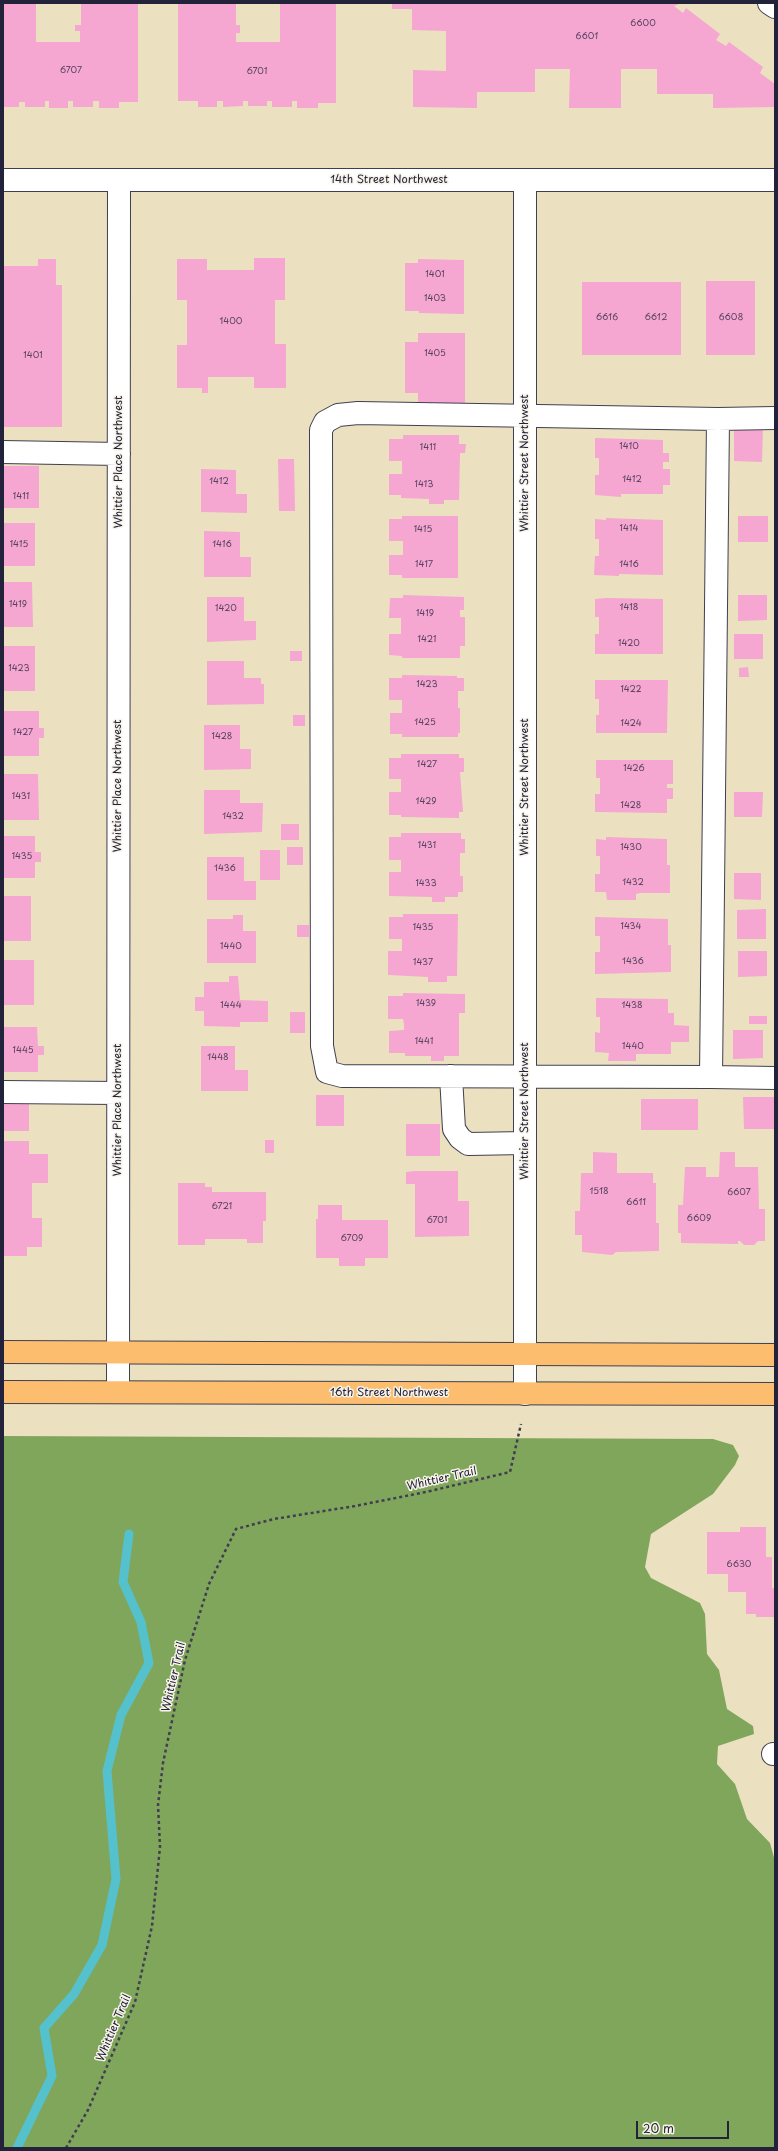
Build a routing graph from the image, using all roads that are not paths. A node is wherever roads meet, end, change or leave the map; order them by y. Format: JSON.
{"nodes":[{"id":1,"x":769,"y":3,"type":"edge"},
{"id":2,"x":775,"y":7,"type":"edge"},
{"id":3,"x":3,"y":180,"type":"edge"},
{"id":4,"x":119,"y":180,"type":"junction"},
{"id":5,"x":525,"y":180,"type":"junction"},
{"id":6,"x":775,"y":180,"type":"edge"},
{"id":7,"x":525,"y":415,"type":"junction"},
{"id":8,"x":775,"y":418,"type":"edge"},
{"id":9,"x":718,"y":419,"type":"junction"},
{"id":10,"x":3,"y":452,"type":"edge"},
{"id":11,"x":119,"y":454,"type":"junction"},
{"id":12,"x":452,"y":1076,"type":"junction"},
{"id":13,"x":525,"y":1076,"type":"junction"},
{"id":14,"x":711,"y":1077,"type":"junction"},
{"id":15,"x":775,"y":1078,"type":"edge"},
{"id":16,"x":3,"y":1092,"type":"edge"},
{"id":17,"x":118,"y":1093,"type":"junction"},
{"id":18,"x":525,"y":1143,"type":"junction"},
{"id":19,"x":3,"y":1352,"type":"edge"},
{"id":20,"x":118,"y":1353,"type":"junction"},
{"id":21,"x":524,"y":1354,"type":"junction"},
{"id":22,"x":775,"y":1355,"type":"edge"},
{"id":23,"x":3,"y":1392,"type":"edge"},
{"id":24,"x":118,"y":1392,"type":"junction"},
{"id":25,"x":524,"y":1394,"type":"junction"},
{"id":26,"x":775,"y":1394,"type":"edge"}],
"edges":[{"from":1,"to":2,"type":"street"},
{"from":3,"to":4,"type":"street","name":"14th Street Northwest"},
{"from":4,"to":5,"type":"street","name":"14th Street Northwest"},
{"from":4,"to":11,"type":"street","name":"Whittier Place Northwest"},
{"from":5,"to":6,"type":"street","name":"14th Street Northwest"},
{"from":5,"to":7,"type":"street","name":"Whittier Street Northwest"},
{"from":7,"to":9,"type":"street"},
{"from":7,"to":12,"type":"street"},
{"from":7,"to":13,"type":"street","name":"Whittier Street Northwest"},
{"from":8,"to":9,"type":"street"},
{"from":9,"to":14,"type":"street"},
{"from":10,"to":11,"type":"street"},
{"from":11,"to":17,"type":"street","name":"Whittier Place Northwest"},
{"from":12,"to":13,"type":"street"},
{"from":12,"to":18,"type":"street"},
{"from":13,"to":14,"type":"street"},
{"from":13,"to":18,"type":"street","name":"Whittier Street Northwest"},
{"from":14,"to":15,"type":"street"},
{"from":16,"to":17,"type":"street"},
{"from":17,"to":20,"type":"street","name":"Whittier Place Northwest"},
{"from":18,"to":21,"type":"street","name":"Whittier Street Northwest"},
{"from":19,"to":20,"type":"main road"},
{"from":20,"to":21,"type":"main road"},
{"from":20,"to":24,"type":"street","name":"Whittier Place Northwest"},
{"from":21,"to":22,"type":"main road"},
{"from":21,"to":25,"type":"street","name":"Whittier Street Northwest"},
{"from":23,"to":24,"type":"main road","name":"16th Street Northwest"},
{"from":24,"to":25,"type":"main road","name":"16th Street Northwest"},
{"from":25,"to":26,"type":"main road","name":"16th Street Northwest"}]}
